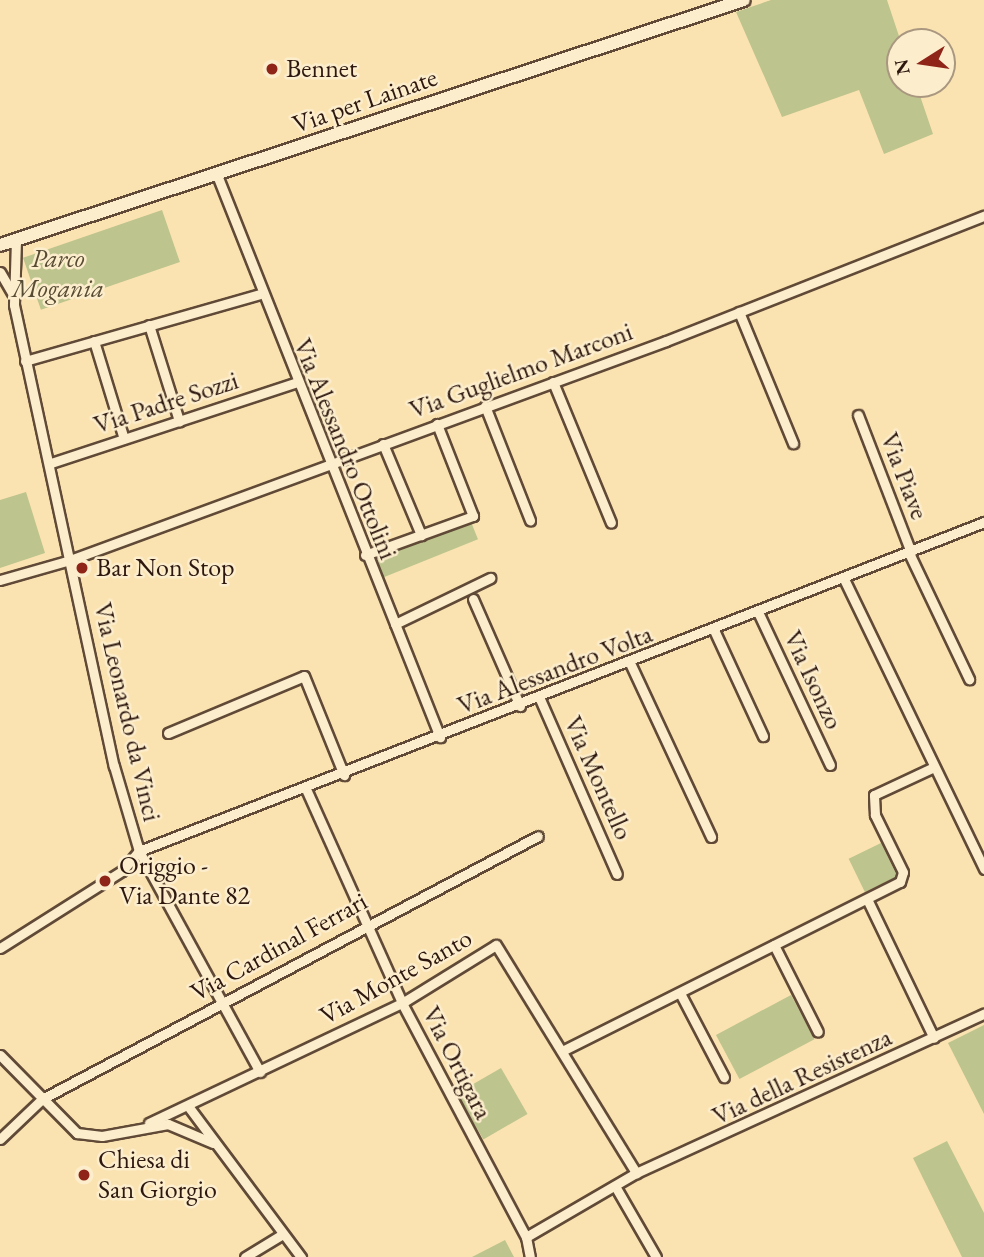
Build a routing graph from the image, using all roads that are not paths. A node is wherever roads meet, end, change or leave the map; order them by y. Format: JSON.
{"nodes":[{"id":1,"x":744,"y":0,"type":"edge"},
{"id":2,"x":217,"y":175,"type":"junction"},
{"id":3,"x":984,"y":216,"type":"edge"},
{"id":4,"x":16,"y":240,"type":"junction"},
{"id":5,"x":0,"y":245,"type":"edge"},
{"id":6,"x":0,"y":272,"type":"edge"},
{"id":7,"x":260,"y":293,"type":"junction"},
{"id":8,"x":13,"y":295,"type":"junction"},
{"id":9,"x":739,"y":312,"type":"junction"},
{"id":10,"x":149,"y":326,"type":"junction"},
{"id":11,"x":94,"y":341,"type":"junction"},
{"id":12,"x":25,"y":361,"type":"junction"},
{"id":13,"x":553,"y":382,"type":"junction"},
{"id":14,"x":295,"y":383,"type":"junction"},
{"id":15,"x":485,"y":406,"type":"junction"},
{"id":16,"x":858,"y":415,"type":"dead end"},
{"id":17,"x":179,"y":421,"type":"junction"},
{"id":18,"x":437,"y":424,"type":"junction"},
{"id":19,"x":124,"y":439,"type":"junction"},
{"id":20,"x":793,"y":443,"type":"dead end"},
{"id":21,"x":383,"y":444,"type":"junction"},
{"id":22,"x":51,"y":463,"type":"junction"},
{"id":23,"x":327,"y":464,"type":"junction"},
{"id":24,"x":530,"y":520,"type":"dead end"},
{"id":25,"x":984,"y":522,"type":"edge"},
{"id":26,"x":611,"y":523,"type":"dead end"},
{"id":27,"x":421,"y":535,"type":"junction"},
{"id":28,"x":910,"y":552,"type":"junction"},
{"id":29,"x":365,"y":555,"type":"junction"},
{"id":30,"x":70,"y":560,"type":"junction"},
{"id":31,"x":490,"y":578,"type":"dead end"},
{"id":32,"x":844,"y":579,"type":"junction"},
{"id":33,"x":0,"y":580,"type":"edge"},
{"id":34,"x":473,"y":599,"type":"dead end"},
{"id":35,"x":758,"y":612,"type":"junction"},
{"id":36,"x":395,"y":624,"type":"junction"},
{"id":37,"x":714,"y":630,"type":"junction"},
{"id":38,"x":630,"y":663,"type":"junction"},
{"id":39,"x":969,"y":679,"type":"dead end"},
{"id":40,"x":540,"y":699,"type":"junction"},
{"id":41,"x":520,"y":706,"type":"junction"},
{"id":42,"x":168,"y":733,"type":"dead end"},
{"id":43,"x":763,"y":736,"type":"dead end"},
{"id":44,"x":440,"y":737,"type":"junction"},
{"id":45,"x":830,"y":765,"type":"dead end"},
{"id":46,"x":934,"y":766,"type":"junction"},
{"id":47,"x":344,"y":775,"type":"junction"},
{"id":48,"x":306,"y":789,"type":"junction"},
{"id":49,"x":538,"y":836,"type":"dead end"},
{"id":50,"x":711,"y":837,"type":"dead end"},
{"id":51,"x":139,"y":851,"type":"junction"},
{"id":52,"x":984,"y":869,"type":"edge"},
{"id":53,"x":617,"y":874,"type":"dead end"},
{"id":54,"x":867,"y":899,"type":"junction"},
{"id":55,"x":365,"y":923,"type":"junction"},
{"id":56,"x":774,"y":944,"type":"junction"},
{"id":57,"x":0,"y":948,"type":"edge"},
{"id":58,"x":680,"y":993,"type":"junction"},
{"id":59,"x":224,"y":1002,"type":"junction"},
{"id":60,"x":402,"y":1003,"type":"junction"},
{"id":61,"x":984,"y":1014,"type":"edge"},
{"id":62,"x":818,"y":1032,"type":"dead end"},
{"id":63,"x":934,"y":1038,"type":"junction"},
{"id":64,"x":562,"y":1051,"type":"junction"},
{"id":65,"x":0,"y":1055,"type":"edge"},
{"id":66,"x":260,"y":1072,"type":"junction"},
{"id":67,"x":724,"y":1077,"type":"dead end"},
{"id":68,"x":42,"y":1099,"type":"junction"},
{"id":69,"x":188,"y":1106,"type":"junction"},
{"id":70,"x":149,"y":1123,"type":"junction"},
{"id":71,"x":0,"y":1139,"type":"edge"},
{"id":72,"x":213,"y":1143,"type":"junction"},
{"id":73,"x":636,"y":1173,"type":"junction"},
{"id":74,"x":615,"y":1186,"type":"junction"},
{"id":75,"x":283,"y":1234,"type":"junction"},
{"id":76,"x":526,"y":1237,"type":"junction"},
{"id":77,"x":245,"y":1257,"type":"edge"},
{"id":78,"x":301,"y":1257,"type":"edge"},
{"id":79,"x":530,"y":1257,"type":"edge"},
{"id":80,"x":656,"y":1257,"type":"edge"}],
"edges":[{"from":1,"to":2,"type":"street","name":"Via per Lainate"},
{"from":2,"to":4,"type":"street","name":"Via per Lainate"},
{"from":2,"to":7,"type":"street","name":"Via Alessandro Ottolini"},
{"from":3,"to":9,"type":"street","name":"Via Guglielmo Marconi"},
{"from":4,"to":5,"type":"street","name":"Via per Lainate"},
{"from":4,"to":8,"type":"street"},
{"from":6,"to":8,"type":"street"},
{"from":7,"to":10,"type":"street"},
{"from":7,"to":14,"type":"street","name":"Via Alessandro Ottolini"},
{"from":8,"to":12,"type":"street","name":"Via Leonardo da Vinci"},
{"from":9,"to":13,"type":"street","name":"Via Guglielmo Marconi"},
{"from":9,"to":20,"type":"street"},
{"from":10,"to":11,"type":"street"},
{"from":10,"to":17,"type":"street"},
{"from":11,"to":12,"type":"street"},
{"from":11,"to":19,"type":"street"},
{"from":12,"to":22,"type":"street","name":"Via Leonardo da Vinci"},
{"from":13,"to":15,"type":"street","name":"Via Guglielmo Marconi"},
{"from":13,"to":26,"type":"street"},
{"from":14,"to":17,"type":"street","name":"Via Padre Sozzi"},
{"from":14,"to":23,"type":"street","name":"Via Alessandro Ottolini"},
{"from":15,"to":18,"type":"street","name":"Via Guglielmo Marconi"},
{"from":15,"to":24,"type":"street"},
{"from":16,"to":28,"type":"street","name":"Via Piave"},
{"from":17,"to":19,"type":"street","name":"Via Padre Sozzi"},
{"from":18,"to":21,"type":"street","name":"Via Guglielmo Marconi"},
{"from":18,"to":27,"type":"street"},
{"from":19,"to":22,"type":"street","name":"Via Padre Sozzi"},
{"from":21,"to":23,"type":"street","name":"Via Guglielmo Marconi"},
{"from":21,"to":27,"type":"street"},
{"from":22,"to":30,"type":"street","name":"Via Leonardo da Vinci"},
{"from":23,"to":29,"type":"street","name":"Via Alessandro Ottolini"},
{"from":23,"to":30,"type":"street","name":"Via Guglielmo Marconi"},
{"from":25,"to":28,"type":"street","name":"Via Alessandro Volta"},
{"from":27,"to":29,"type":"street"},
{"from":28,"to":32,"type":"street","name":"Via Alessandro Volta"},
{"from":28,"to":39,"type":"street","name":"Via Piave"},
{"from":29,"to":36,"type":"street","name":"Via Alessandro Ottolini"},
{"from":30,"to":33,"type":"street","name":"Via Guglielmo Marconi"},
{"from":30,"to":51,"type":"street","name":"Via Leonardo da Vinci"},
{"from":31,"to":36,"type":"street"},
{"from":32,"to":35,"type":"street","name":"Via Alessandro Volta"},
{"from":32,"to":46,"type":"street"},
{"from":34,"to":41,"type":"street"},
{"from":35,"to":37,"type":"street","name":"Via Alessandro Volta"},
{"from":35,"to":45,"type":"street","name":"Via Isonzo"},
{"from":36,"to":44,"type":"street","name":"Via Alessandro Ottolini"},
{"from":37,"to":38,"type":"street","name":"Via Alessandro Volta"},
{"from":37,"to":43,"type":"street"},
{"from":38,"to":40,"type":"street","name":"Via Alessandro Volta"},
{"from":38,"to":50,"type":"street"},
{"from":40,"to":41,"type":"street","name":"Via Alessandro Volta"},
{"from":40,"to":53,"type":"street","name":"Via Montello"},
{"from":41,"to":44,"type":"street","name":"Via Alessandro Volta"},
{"from":42,"to":47,"type":"street"},
{"from":44,"to":47,"type":"street","name":"Via Alessandro Volta"},
{"from":46,"to":52,"type":"street"},
{"from":46,"to":54,"type":"street"},
{"from":47,"to":48,"type":"street","name":"Via Alessandro Volta"},
{"from":48,"to":51,"type":"street","name":"Via Alessandro Volta"},
{"from":48,"to":55,"type":"street","name":"Via Ortigara"},
{"from":49,"to":55,"type":"street","name":"Via Cardinal Ferrari"},
{"from":51,"to":57,"type":"street"},
{"from":51,"to":59,"type":"street","name":"Via Leonardo da Vinci"},
{"from":54,"to":56,"type":"street"},
{"from":54,"to":63,"type":"street"},
{"from":55,"to":59,"type":"street","name":"Via Cardinal Ferrari"},
{"from":55,"to":60,"type":"street","name":"Via Ortigara"},
{"from":56,"to":58,"type":"street"},
{"from":56,"to":62,"type":"street"},
{"from":58,"to":64,"type":"street"},
{"from":58,"to":67,"type":"street"},
{"from":59,"to":66,"type":"street","name":"Via Leonardo da Vinci"},
{"from":59,"to":68,"type":"street","name":"Via Cardinal Ferrari"},
{"from":60,"to":64,"type":"street","name":"Via Monte Santo"},
{"from":60,"to":66,"type":"street","name":"Via Monte Santo"},
{"from":60,"to":76,"type":"street","name":"Via Ortigara"},
{"from":61,"to":63,"type":"street","name":"Via della Resistenza"},
{"from":63,"to":73,"type":"street","name":"Via della Resistenza"},
{"from":64,"to":73,"type":"street","name":"Via Monte Santo"},
{"from":65,"to":68,"type":"street"},
{"from":66,"to":69,"type":"street","name":"Via Monte Santo"},
{"from":68,"to":70,"type":"street"},
{"from":68,"to":71,"type":"street","name":"Via Cardinal Ferrari"},
{"from":69,"to":70,"type":"street","name":"Via Monte Santo"},
{"from":69,"to":72,"type":"street"},
{"from":70,"to":72,"type":"street"},
{"from":72,"to":75,"type":"street"},
{"from":73,"to":74,"type":"street"},
{"from":74,"to":76,"type":"street"},
{"from":74,"to":80,"type":"street"},
{"from":75,"to":77,"type":"street"},
{"from":75,"to":78,"type":"street"},
{"from":76,"to":79,"type":"street","name":"Via Ortigara"}]}
